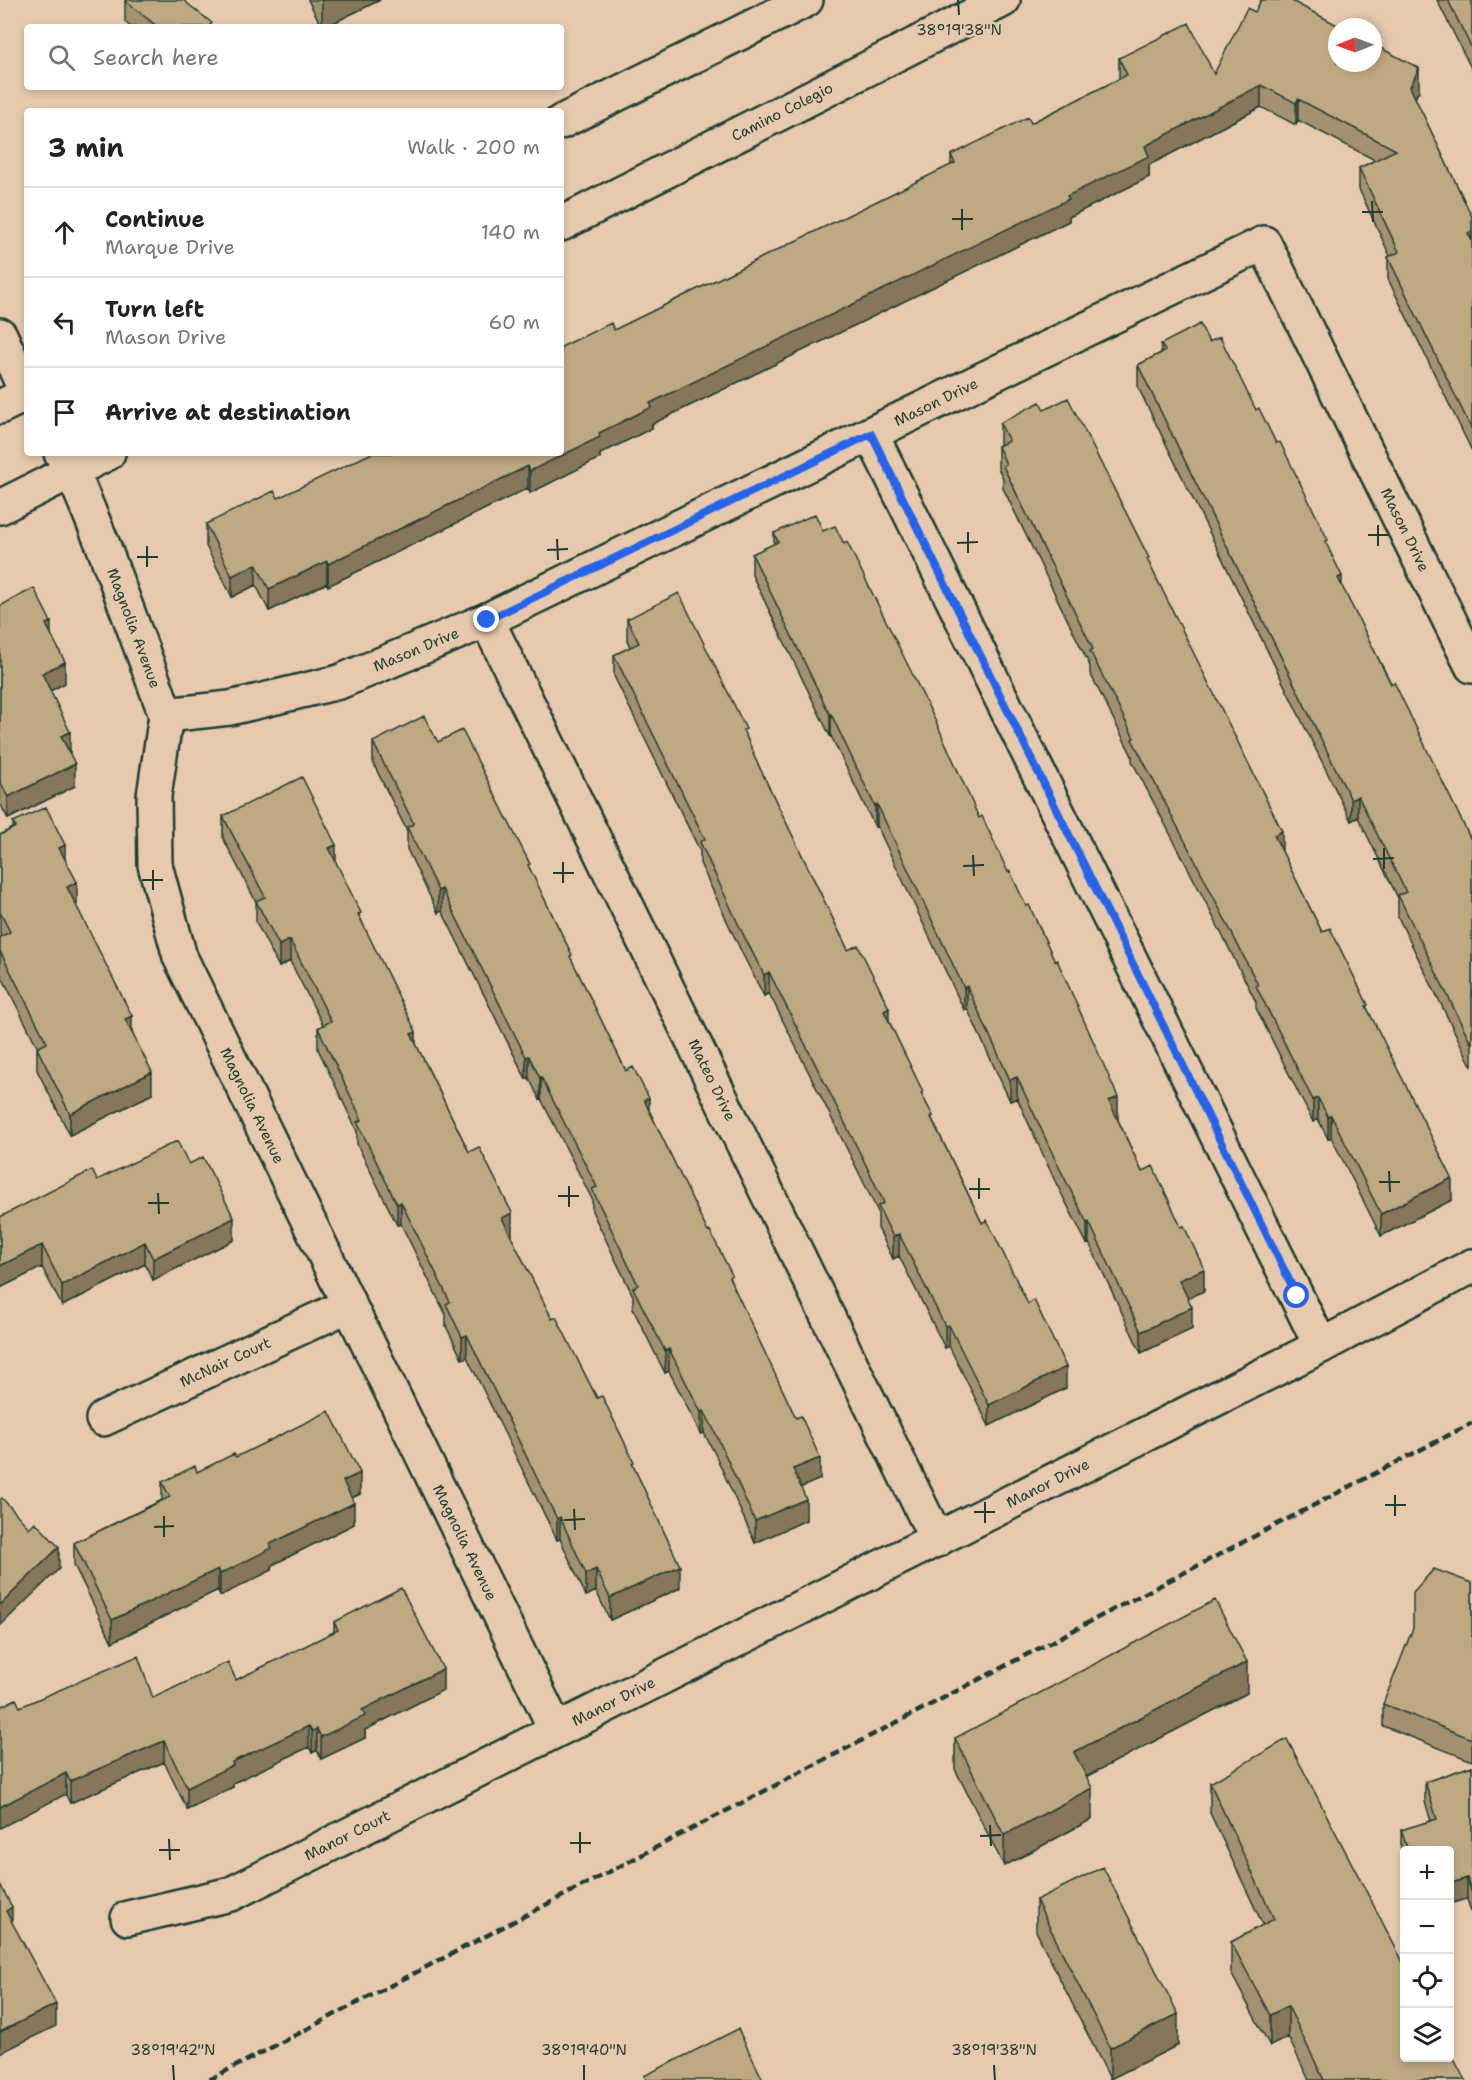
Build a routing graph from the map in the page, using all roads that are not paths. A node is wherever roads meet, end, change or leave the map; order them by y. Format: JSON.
{"nodes":[{"id":1,"x":806,"y":0,"type":"edge"},
{"id":2,"x":1003,"y":0,"type":"edge"},
{"id":3,"x":564,"y":121,"type":"edge"},
{"id":4,"x":564,"y":222,"type":"edge"},
{"id":5,"x":0,"y":335,"type":"edge"},
{"id":6,"x":24,"y":387,"type":"edge"},
{"id":7,"x":24,"y":395,"type":"edge"},
{"id":8,"x":0,"y":407,"type":"edge"},
{"id":9,"x":871,"y":434,"type":"junction"},
{"id":10,"x":94,"y":456,"type":"edge"},
{"id":11,"x":67,"y":462,"type":"edge"},
{"id":12,"x":0,"y":507,"type":"edge"},
{"id":13,"x":487,"y":620,"type":"junction"},
{"id":14,"x":1472,"y":666,"type":"edge"},
{"id":15,"x":166,"y":716,"type":"junction"},
{"id":16,"x":1472,"y":1266,"type":"edge"},
{"id":17,"x":349,"y":1305,"type":"junction"},
{"id":18,"x":1321,"y":1346,"type":"junction"},
{"id":19,"x":102,"y":1419,"type":"dead end"},
{"id":20,"x":938,"y":1540,"type":"junction"},
{"id":21,"x":556,"y":1730,"type":"junction"},
{"id":22,"x":128,"y":1918,"type":"dead end"}],
"edges":[{"from":1,"to":3,"type":"street"},
{"from":2,"to":4,"type":"street","name":"Camino Colegio"},
{"from":5,"to":6,"type":"street"},
{"from":7,"to":8,"type":"street"},
{"from":9,"to":13,"type":"street","name":"Mason Drive"},
{"from":9,"to":14,"type":"street","name":"Mason Drive"},
{"from":9,"to":18,"type":"street"},
{"from":10,"to":11,"type":"street"},
{"from":11,"to":12,"type":"street"},
{"from":11,"to":15,"type":"street","name":"Magnolia Avenue"},
{"from":13,"to":15,"type":"street","name":"Mason Drive"},
{"from":13,"to":20,"type":"street","name":"Mateo Drive"},
{"from":15,"to":17,"type":"street","name":"Magnolia Avenue"},
{"from":16,"to":18,"type":"street","name":"Manor Drive"},
{"from":17,"to":19,"type":"street","name":"McNair Court"},
{"from":17,"to":21,"type":"street","name":"Magnolia Avenue"},
{"from":18,"to":20,"type":"street","name":"Manor Drive"},
{"from":20,"to":21,"type":"street","name":"Manor Drive"},
{"from":21,"to":22,"type":"street","name":"Manor Court"}]}
